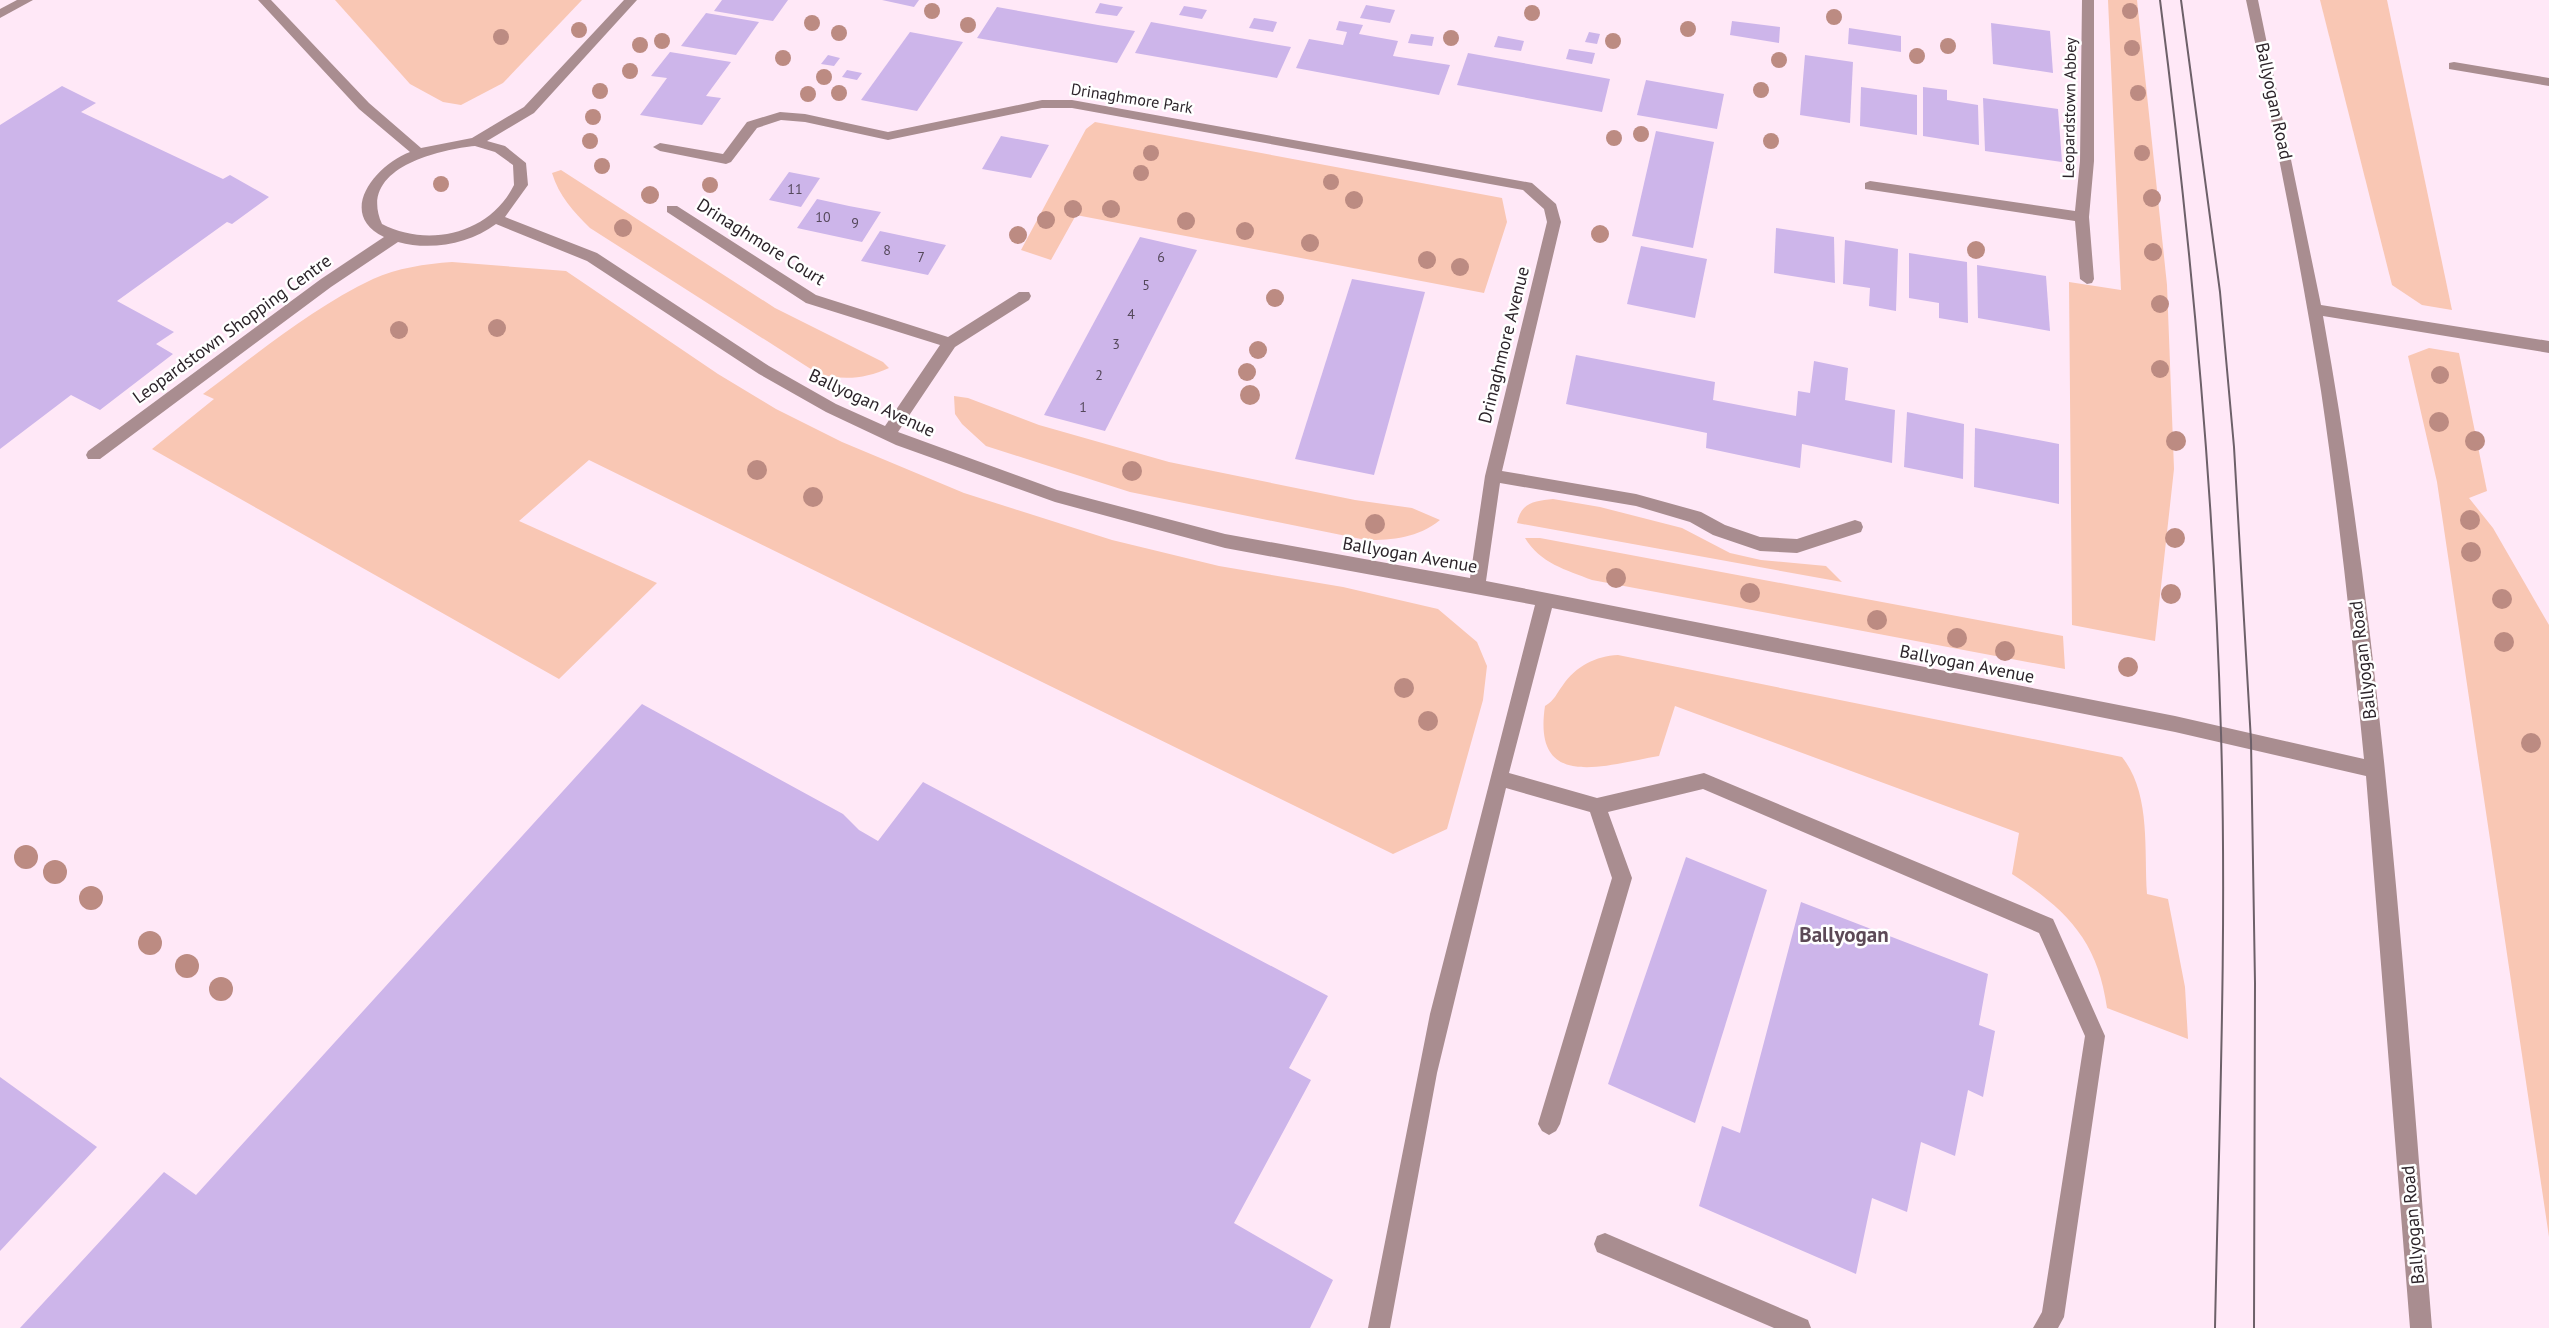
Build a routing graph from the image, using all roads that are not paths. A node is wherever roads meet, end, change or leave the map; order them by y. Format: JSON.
{"nodes":[{"id":1,"x":27,"y":0,"type":"edge"},
{"id":2,"x":264,"y":0,"type":"edge"},
{"id":3,"x":631,"y":0,"type":"edge"},
{"id":4,"x":2088,"y":0,"type":"edge"},
{"id":5,"x":2252,"y":0,"type":"edge"},
{"id":6,"x":0,"y":14,"type":"edge"},
{"id":7,"x":2454,"y":66,"type":"dead end"},
{"id":8,"x":2549,"y":82,"type":"edge"},
{"id":9,"x":475,"y":142,"type":"junction"},
{"id":10,"x":660,"y":147,"type":"dead end"},
{"id":11,"x":419,"y":153,"type":"junction"},
{"id":12,"x":1870,"y":186,"type":"dead end"},
{"id":13,"x":672,"y":209,"type":"dead end"},
{"id":14,"x":2082,"y":217,"type":"junction"},
{"id":15,"x":495,"y":219,"type":"junction"},
{"id":16,"x":1554,"y":222,"type":"joint"},
{"id":17,"x":395,"y":237,"type":"junction"},
{"id":18,"x":2087,"y":279,"type":"dead end"},
{"id":19,"x":1024,"y":296,"type":"dead end"},
{"id":20,"x":2315,"y":309,"type":"junction"},
{"id":21,"x":950,"y":343,"type":"junction"},
{"id":22,"x":2549,"y":347,"type":"edge"},
{"id":23,"x":888,"y":435,"type":"junction"},
{"id":24,"x":94,"y":455,"type":"dead end"},
{"id":25,"x":1493,"y":476,"type":"junction"},
{"id":26,"x":1855,"y":527,"type":"dead end"},
{"id":27,"x":1478,"y":586,"type":"junction"},
{"id":28,"x":1545,"y":600,"type":"junction"},
{"id":29,"x":2376,"y":769,"type":"junction"},
{"id":30,"x":1500,"y":778,"type":"junction"},
{"id":31,"x":1597,"y":806,"type":"junction"},
{"id":32,"x":1549,"y":1124,"type":"dead end"},
{"id":33,"x":1605,"y":1244,"type":"dead end"},
{"id":34,"x":1379,"y":1328,"type":"edge"},
{"id":35,"x":1800,"y":1328,"type":"edge"},
{"id":36,"x":2044,"y":1328,"type":"edge"},
{"id":37,"x":2421,"y":1328,"type":"edge"}],
"edges":[{"from":1,"to":6,"type":"street"},
{"from":2,"to":11,"type":"street"},
{"from":3,"to":9,"type":"street"},
{"from":4,"to":14,"type":"street","name":"Leopardstown Abbey"},
{"from":5,"to":20,"type":"street","name":"Ballyogan Road"},
{"from":7,"to":8,"type":"street"},
{"from":9,"to":11,"type":"street"},
{"from":9,"to":15,"type":"street"},
{"from":10,"to":16,"type":"street","name":"Drinaghmore Park"},
{"from":11,"to":17,"type":"street"},
{"from":12,"to":14,"type":"street"},
{"from":13,"to":21,"type":"street","name":"Drinaghmore Court"},
{"from":14,"to":18,"type":"street","name":"Leopardstown Abbey"},
{"from":15,"to":17,"type":"street"},
{"from":15,"to":23,"type":"street","name":"Ballyogan Avenue"},
{"from":16,"to":25,"type":"street","name":"Drinaghmore Avenue"},
{"from":17,"to":24,"type":"street","name":"Leopardstown Shopping Centre"},
{"from":19,"to":21,"type":"street"},
{"from":20,"to":22,"type":"street"},
{"from":20,"to":29,"type":"street","name":"Ballyogan Road"},
{"from":21,"to":23,"type":"street"},
{"from":23,"to":27,"type":"street","name":"Ballyogan Avenue"},
{"from":25,"to":26,"type":"street"},
{"from":25,"to":27,"type":"street","name":"Drinaghmore Avenue"},
{"from":27,"to":28,"type":"street","name":"Ballyogan Avenue"},
{"from":28,"to":29,"type":"street","name":"Ballyogan Avenue"},
{"from":28,"to":30,"type":"street"},
{"from":29,"to":37,"type":"street","name":"Ballyogan Road"},
{"from":30,"to":31,"type":"street"},
{"from":30,"to":34,"type":"street"},
{"from":31,"to":32,"type":"street"},
{"from":31,"to":36,"type":"street"},
{"from":33,"to":35,"type":"street"}]}
